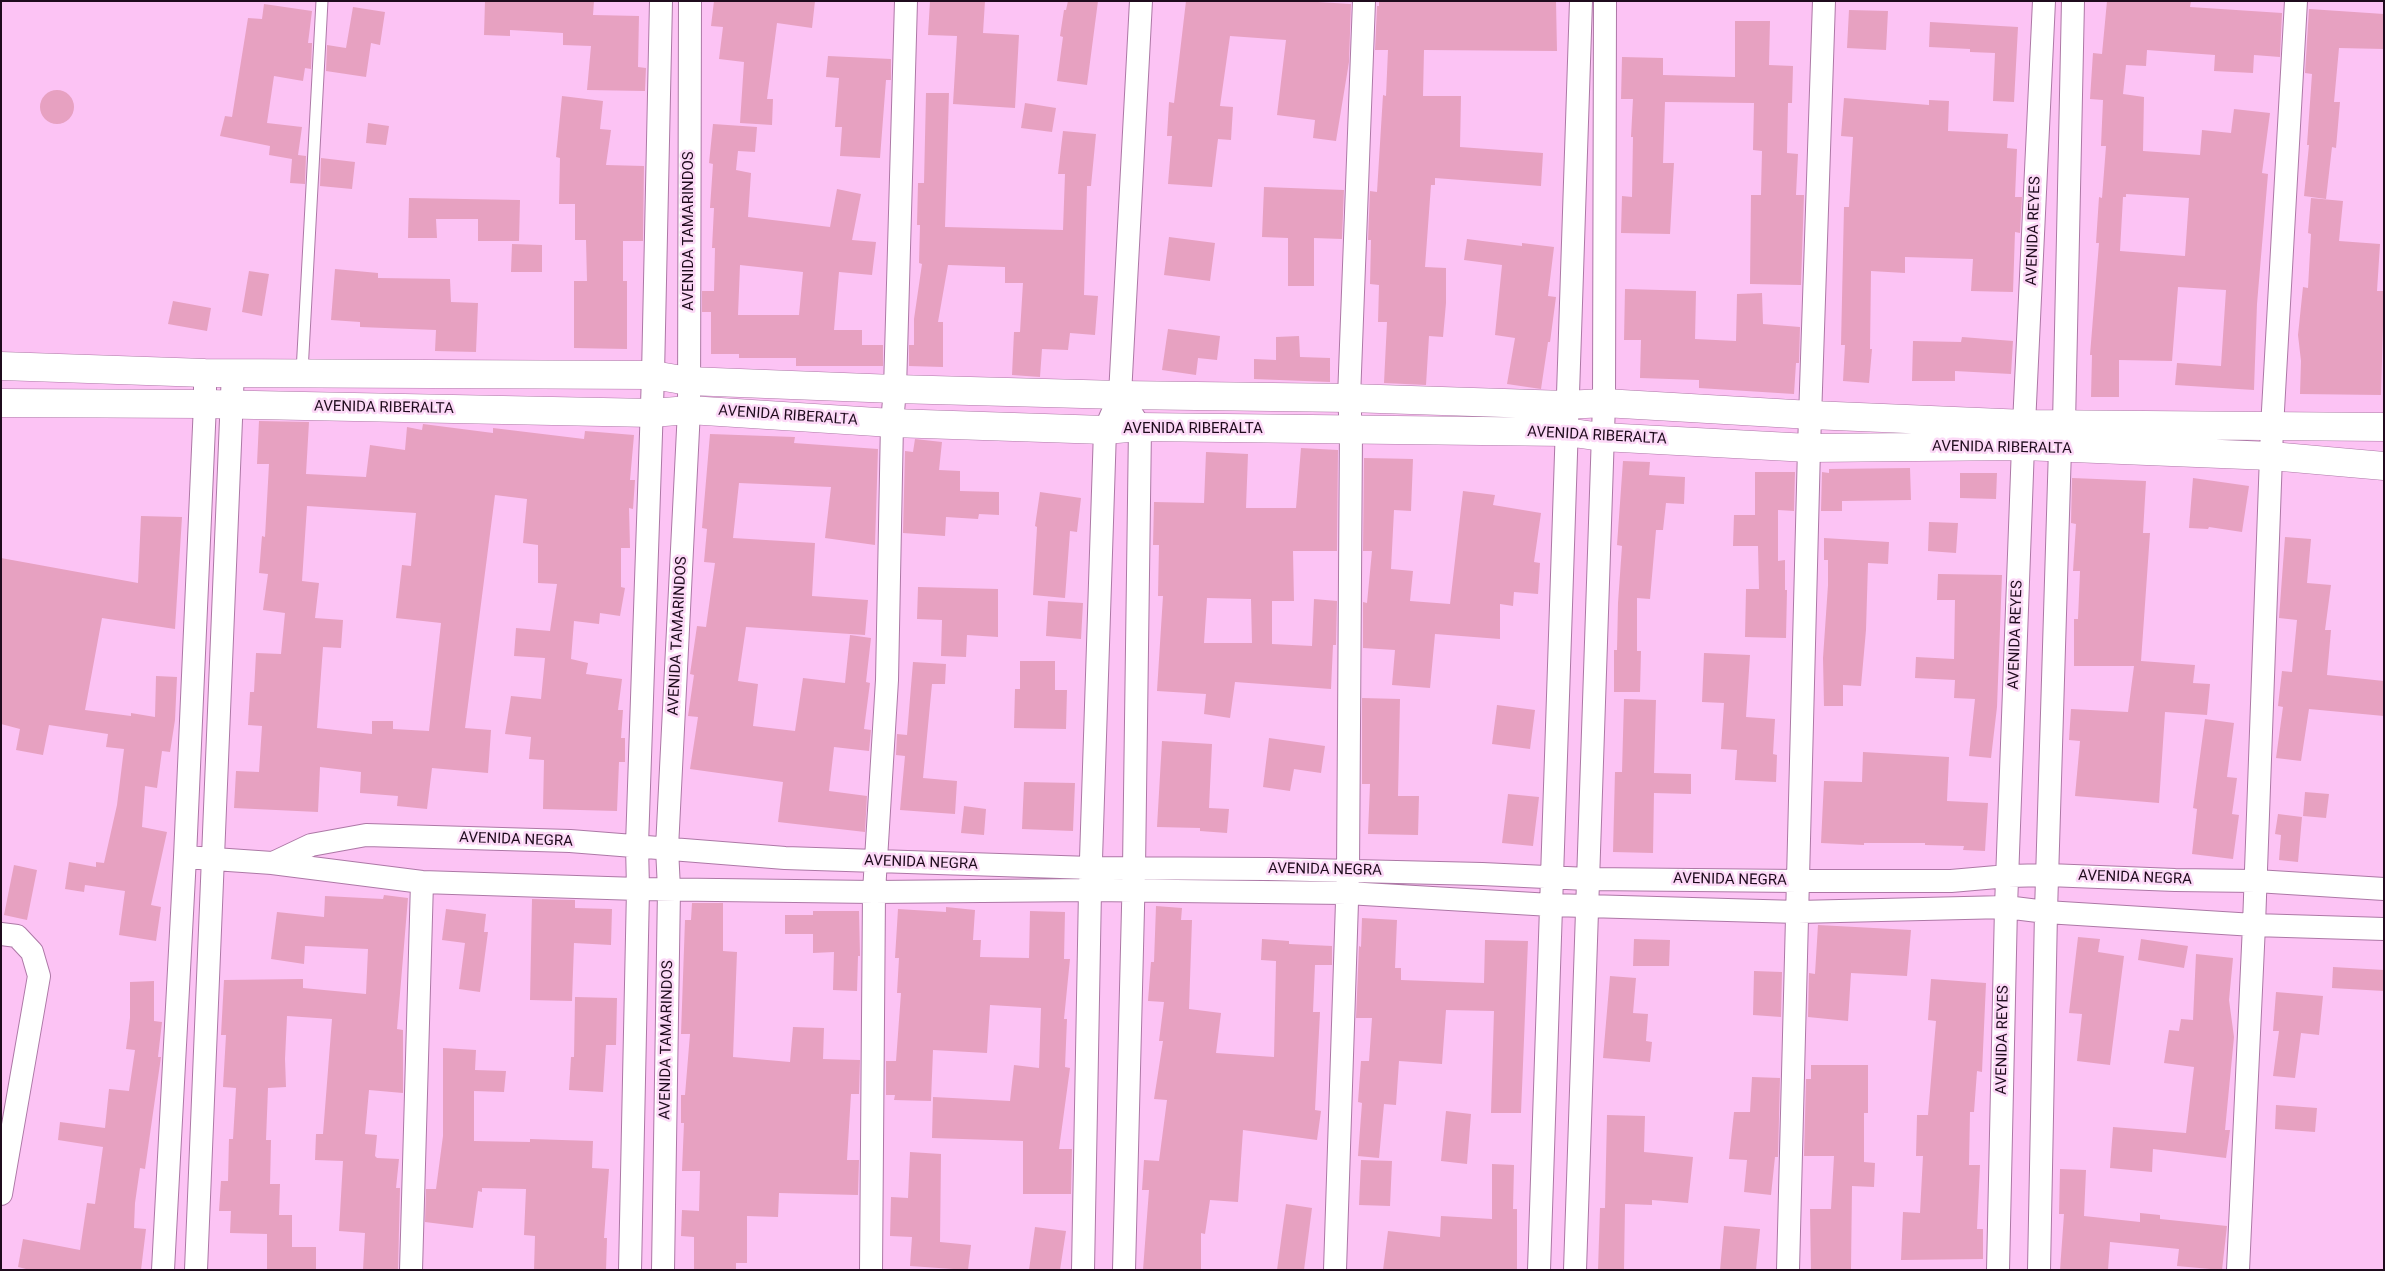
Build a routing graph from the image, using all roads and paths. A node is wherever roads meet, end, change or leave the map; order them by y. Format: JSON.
{"nodes":[{"id":1,"x":322,"y":1,"type":"edge"},
{"id":2,"x":661,"y":1,"type":"edge"},
{"id":3,"x":690,"y":1,"type":"edge"},
{"id":4,"x":906,"y":1,"type":"edge"},
{"id":5,"x":1141,"y":1,"type":"edge"},
{"id":6,"x":1364,"y":1,"type":"edge"},
{"id":7,"x":1581,"y":1,"type":"edge"},
{"id":8,"x":1604,"y":1,"type":"edge"},
{"id":9,"x":1824,"y":1,"type":"edge"},
{"id":10,"x":2044,"y":1,"type":"edge"},
{"id":11,"x":2073,"y":1,"type":"edge"},
{"id":12,"x":2296,"y":1,"type":"edge"},
{"id":13,"x":2,"y":370,"type":"edge"},
{"id":14,"x":233,"y":371,"type":"junction"},
{"id":15,"x":302,"y":372,"type":"junction"},
{"id":16,"x":205,"y":373,"type":"junction"},
{"id":17,"x":654,"y":375,"type":"junction"},
{"id":18,"x":688,"y":381,"type":"junction"},
{"id":19,"x":895,"y":389,"type":"junction"},
{"id":20,"x":1120,"y":396,"type":"junction"},
{"id":21,"x":1349,"y":398,"type":"junction"},
{"id":22,"x":1,"y":403,"type":"edge"},
{"id":23,"x":1604,"y":403,"type":"junction"},
{"id":24,"x":218,"y":404,"type":"junction"},
{"id":25,"x":1566,"y":405,"type":"junction"},
{"id":26,"x":689,"y":410,"type":"junction"},
{"id":27,"x":652,"y":413,"type":"junction"},
{"id":28,"x":1811,"y":415,"type":"junction"},
{"id":29,"x":892,"y":423,"type":"junction"},
{"id":30,"x":1140,"y":427,"type":"junction"},
{"id":31,"x":2384,"y":427,"type":"edge"},
{"id":32,"x":2272,"y":428,"type":"junction"},
{"id":33,"x":1105,"y":430,"type":"junction"},
{"id":34,"x":1351,"y":430,"type":"junction"},
{"id":35,"x":1566,"y":432,"type":"junction"},
{"id":36,"x":2024,"y":435,"type":"junction"},
{"id":37,"x":2062,"y":436,"type":"junction"},
{"id":38,"x":1602,"y":437,"type":"junction"},
{"id":39,"x":1809,"y":448,"type":"junction"},
{"id":40,"x":2271,"y":456,"type":"junction"},
{"id":41,"x":2384,"y":466,"type":"edge"},
{"id":42,"x":637,"y":845,"type":"junction"},
{"id":43,"x":666,"y":848,"type":"junction"},
{"id":44,"x":185,"y":857,"type":"junction"},
{"id":45,"x":213,"y":859,"type":"junction"},
{"id":46,"x":877,"y":862,"type":"junction"},
{"id":47,"x":272,"y":863,"type":"junction"},
{"id":48,"x":1091,"y":868,"type":"junction"},
{"id":49,"x":1134,"y":868,"type":"junction"},
{"id":50,"x":1348,"y":871,"type":"junction"},
{"id":51,"x":2048,"y":875,"type":"junction"},
{"id":52,"x":2008,"y":876,"type":"junction"},
{"id":53,"x":1552,"y":877,"type":"junction"},
{"id":54,"x":1588,"y":879,"type":"junction"},
{"id":55,"x":1798,"y":881,"type":"junction"},
{"id":56,"x":2256,"y":881,"type":"junction"},
{"id":57,"x":422,"y":882,"type":"junction"},
{"id":58,"x":638,"y":889,"type":"junction"},
{"id":59,"x":669,"y":889,"type":"junction"},
{"id":60,"x":1090,"y":890,"type":"junction"},
{"id":61,"x":2384,"y":890,"type":"edge"},
{"id":62,"x":1134,"y":891,"type":"junction"},
{"id":63,"x":874,"y":892,"type":"junction"},
{"id":64,"x":1347,"y":893,"type":"junction"},
{"id":65,"x":1551,"y":905,"type":"junction"},
{"id":66,"x":1587,"y":906,"type":"junction"},
{"id":67,"x":2006,"y":907,"type":"junction"},
{"id":68,"x":1798,"y":912,"type":"junction"},
{"id":69,"x":2046,"y":912,"type":"junction"},
{"id":70,"x":2254,"y":925,"type":"junction"},
{"id":71,"x":2384,"y":929,"type":"edge"},
{"id":72,"x":1,"y":934,"type":"edge"},
{"id":73,"x":1,"y":1194,"type":"edge"},
{"id":74,"x":163,"y":1270,"type":"edge"},
{"id":75,"x":196,"y":1270,"type":"edge"},
{"id":76,"x":411,"y":1270,"type":"edge"},
{"id":77,"x":630,"y":1270,"type":"edge"},
{"id":78,"x":662,"y":1270,"type":"edge"},
{"id":79,"x":871,"y":1270,"type":"edge"},
{"id":80,"x":1082,"y":1270,"type":"edge"},
{"id":81,"x":1124,"y":1270,"type":"edge"},
{"id":82,"x":1335,"y":1270,"type":"edge"},
{"id":83,"x":1539,"y":1270,"type":"edge"},
{"id":84,"x":1575,"y":1270,"type":"edge"},
{"id":85,"x":1788,"y":1270,"type":"edge"},
{"id":86,"x":1998,"y":1270,"type":"edge"},
{"id":87,"x":2040,"y":1270,"type":"edge"},
{"id":88,"x":2238,"y":1270,"type":"edge"}],
"edges":[{"from":1,"to":15,"type":"lane"},
{"from":2,"to":17,"type":"street","name":"AVENIDA TAMARINDOS"},
{"from":3,"to":18,"type":"street","name":"AVENIDA TAMARINDOS"},
{"from":4,"to":19,"type":"street"},
{"from":5,"to":20,"type":"street"},
{"from":6,"to":21,"type":"street"},
{"from":7,"to":25,"type":"street"},
{"from":8,"to":23,"type":"street"},
{"from":9,"to":28,"type":"street"},
{"from":10,"to":36,"type":"street","name":"AVENIDA REYES"},
{"from":11,"to":37,"type":"street"},
{"from":12,"to":32,"type":"street"},
{"from":13,"to":16,"type":"street","name":"AVENIDA RIBERALTA"},
{"from":14,"to":15,"type":"street","name":"AVENIDA RIBERALTA"},
{"from":14,"to":16,"type":"street","name":"AVENIDA RIBERALTA"},
{"from":14,"to":24,"type":"street"},
{"from":15,"to":17,"type":"street","name":"AVENIDA RIBERALTA"},
{"from":16,"to":24,"type":"street"},
{"from":17,"to":18,"type":"street","name":"AVENIDA RIBERALTA"},
{"from":17,"to":27,"type":"street","name":"AVENIDA TAMARINDOS"},
{"from":18,"to":19,"type":"street","name":"AVENIDA RIBERALTA"},
{"from":18,"to":26,"type":"street","name":"AVENIDA TAMARINDOS"},
{"from":19,"to":20,"type":"street","name":"AVENIDA RIBERALTA"},
{"from":19,"to":29,"type":"street"},
{"from":20,"to":21,"type":"street","name":"AVENIDA RIBERALTA"},
{"from":20,"to":30,"type":"street"},
{"from":20,"to":33,"type":"street"},
{"from":21,"to":25,"type":"street","name":"AVENIDA RIBERALTA"},
{"from":21,"to":34,"type":"street"},
{"from":22,"to":24,"type":"street","name":"AVENIDA RIBERALTA"},
{"from":23,"to":25,"type":"street","name":"AVENIDA RIBERALTA"},
{"from":23,"to":28,"type":"street","name":"AVENIDA RIBERALTA"},
{"from":23,"to":38,"type":"street"},
{"from":24,"to":27,"type":"street","name":"AVENIDA RIBERALTA"},
{"from":24,"to":44,"type":"street"},
{"from":24,"to":45,"type":"street"},
{"from":25,"to":35,"type":"street"},
{"from":26,"to":27,"type":"street","name":"AVENIDA RIBERALTA"},
{"from":26,"to":29,"type":"street","name":"AVENIDA RIBERALTA"},
{"from":26,"to":43,"type":"street","name":"AVENIDA TAMARINDOS"},
{"from":27,"to":42,"type":"street","name":"AVENIDA TAMARINDOS"},
{"from":28,"to":36,"type":"street","name":"AVENIDA RIBERALTA"},
{"from":28,"to":39,"type":"street"},
{"from":29,"to":33,"type":"street","name":"AVENIDA RIBERALTA"},
{"from":29,"to":46,"type":"street"},
{"from":30,"to":33,"type":"street","name":"AVENIDA RIBERALTA"},
{"from":30,"to":34,"type":"street","name":"AVENIDA RIBERALTA"},
{"from":30,"to":49,"type":"street"},
{"from":31,"to":32,"type":"street","name":"AVENIDA RIBERALTA"},
{"from":32,"to":37,"type":"street","name":"AVENIDA RIBERALTA"},
{"from":32,"to":40,"type":"street"},
{"from":33,"to":48,"type":"street"},
{"from":34,"to":35,"type":"street","name":"AVENIDA RIBERALTA"},
{"from":34,"to":50,"type":"street"},
{"from":35,"to":38,"type":"street","name":"AVENIDA RIBERALTA"},
{"from":35,"to":53,"type":"street"},
{"from":36,"to":37,"type":"street","name":"AVENIDA RIBERALTA"},
{"from":36,"to":39,"type":"street","name":"AVENIDA RIBERALTA"},
{"from":36,"to":52,"type":"street","name":"AVENIDA REYES"},
{"from":37,"to":40,"type":"street","name":"AVENIDA RIBERALTA"},
{"from":37,"to":51,"type":"street"},
{"from":38,"to":39,"type":"street","name":"AVENIDA RIBERALTA"},
{"from":38,"to":54,"type":"street"},
{"from":39,"to":55,"type":"street"},
{"from":40,"to":41,"type":"street","name":"AVENIDA RIBERALTA"},
{"from":40,"to":56,"type":"street"},
{"from":42,"to":43,"type":"street","name":"AVENIDA NEGRA"},
{"from":42,"to":47,"type":"street","name":"AVENIDA NEGRA"},
{"from":42,"to":58,"type":"street","name":"AVENIDA TAMARINDOS"},
{"from":43,"to":46,"type":"street","name":"AVENIDA NEGRA"},
{"from":43,"to":59,"type":"street","name":"AVENIDA TAMARINDOS"},
{"from":44,"to":45,"type":"street","name":"AVENIDA NEGRA"},
{"from":44,"to":74,"type":"street"},
{"from":45,"to":47,"type":"street","name":"AVENIDA NEGRA"},
{"from":45,"to":75,"type":"street"},
{"from":46,"to":48,"type":"street","name":"AVENIDA NEGRA"},
{"from":46,"to":63,"type":"street"},
{"from":47,"to":57,"type":"street","name":"AVENIDA NEGRA"},
{"from":48,"to":49,"type":"street","name":"AVENIDA NEGRA"},
{"from":48,"to":60,"type":"street"},
{"from":49,"to":50,"type":"street","name":"AVENIDA NEGRA"},
{"from":49,"to":62,"type":"street"},
{"from":50,"to":53,"type":"street","name":"AVENIDA NEGRA"},
{"from":50,"to":64,"type":"street"},
{"from":51,"to":52,"type":"street","name":"AVENIDA NEGRA"},
{"from":51,"to":56,"type":"street","name":"AVENIDA NEGRA"},
{"from":51,"to":69,"type":"street"},
{"from":52,"to":55,"type":"street","name":"AVENIDA NEGRA"},
{"from":52,"to":67,"type":"street","name":"AVENIDA REYES"},
{"from":53,"to":54,"type":"street","name":"AVENIDA NEGRA"},
{"from":53,"to":65,"type":"street"},
{"from":54,"to":55,"type":"street","name":"AVENIDA NEGRA"},
{"from":54,"to":66,"type":"street"},
{"from":55,"to":68,"type":"street"},
{"from":56,"to":61,"type":"street","name":"AVENIDA NEGRA"},
{"from":56,"to":70,"type":"street"},
{"from":57,"to":58,"type":"street","name":"AVENIDA NEGRA"},
{"from":57,"to":76,"type":"street"},
{"from":58,"to":59,"type":"street","name":"AVENIDA NEGRA"},
{"from":58,"to":77,"type":"street","name":"AVENIDA TAMARINDOS"},
{"from":59,"to":63,"type":"street","name":"AVENIDA NEGRA"},
{"from":59,"to":78,"type":"street","name":"AVENIDA TAMARINDOS"},
{"from":60,"to":62,"type":"street","name":"AVENIDA NEGRA"},
{"from":60,"to":63,"type":"street","name":"AVENIDA NEGRA"},
{"from":60,"to":80,"type":"street"},
{"from":62,"to":64,"type":"street","name":"AVENIDA NEGRA"},
{"from":62,"to":81,"type":"street"},
{"from":63,"to":79,"type":"street"},
{"from":64,"to":65,"type":"street","name":"AVENIDA NEGRA"},
{"from":64,"to":82,"type":"street"},
{"from":65,"to":66,"type":"street","name":"AVENIDA NEGRA"},
{"from":65,"to":83,"type":"street"},
{"from":66,"to":68,"type":"street","name":"AVENIDA NEGRA"},
{"from":66,"to":84,"type":"street"},
{"from":67,"to":68,"type":"street","name":"AVENIDA NEGRA"},
{"from":67,"to":69,"type":"street","name":"AVENIDA NEGRA"},
{"from":67,"to":86,"type":"street","name":"AVENIDA REYES"},
{"from":68,"to":85,"type":"street"},
{"from":69,"to":70,"type":"street","name":"AVENIDA NEGRA"},
{"from":69,"to":87,"type":"street"},
{"from":70,"to":71,"type":"street","name":"AVENIDA NEGRA"},
{"from":70,"to":88,"type":"street"},
{"from":72,"to":73,"type":"street"}]}
